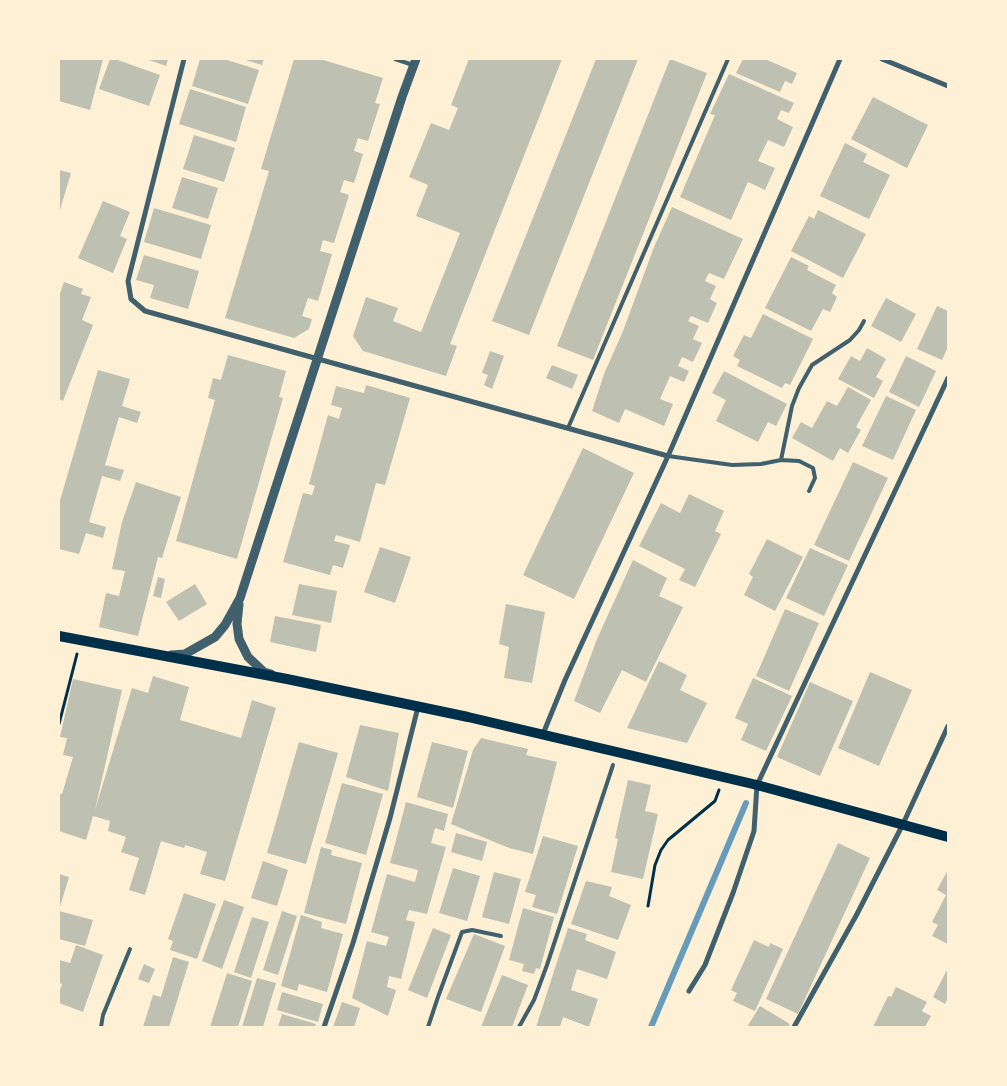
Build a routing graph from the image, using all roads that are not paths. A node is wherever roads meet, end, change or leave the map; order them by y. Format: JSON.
{"nodes":[{"id":1,"x":184,"y":59,"type":"edge"},
{"id":2,"x":395,"y":59,"type":"edge"},
{"id":3,"x":728,"y":59,"type":"edge"},
{"id":4,"x":840,"y":59,"type":"edge"},
{"id":5,"x":882,"y":59,"type":"edge"},
{"id":6,"x":414,"y":62,"type":"edge"},
{"id":7,"x":948,"y":86,"type":"edge"},
{"id":8,"x":864,"y":321,"type":"dead end"},
{"id":9,"x":317,"y":357,"type":"junction"},
{"id":10,"x":948,"y":378,"type":"edge"},
{"id":11,"x":568,"y":428,"type":"junction"},
{"id":12,"x":668,"y":456,"type":"junction"},
{"id":13,"x":781,"y":460,"type":"junction"},
{"id":14,"x":809,"y":491,"type":"dead end"},
{"id":15,"x":240,"y":598,"type":"junction"},
{"id":16,"x":59,"y":636,"type":"edge"},
{"id":17,"x":161,"y":656,"type":"junction"},
{"id":18,"x":287,"y":679,"type":"junction"},
{"id":19,"x":418,"y":706,"type":"junction"},
{"id":20,"x":948,"y":726,"type":"edge"},
{"id":21,"x":543,"y":734,"type":"junction"},
{"id":22,"x":613,"y":765,"type":"dead end"},
{"id":23,"x":756,"y":785,"type":"junction"},
{"id":24,"x":903,"y":824,"type":"junction"},
{"id":25,"x":948,"y":837,"type":"edge"},
{"id":26,"x":500,"y":936,"type":"dead end"},
{"id":27,"x":130,"y":950,"type":"dead end"},
{"id":28,"x":689,"y":992,"type":"dead end"},
{"id":29,"x":101,"y":1027,"type":"edge"},
{"id":30,"x":324,"y":1027,"type":"edge"},
{"id":31,"x":428,"y":1027,"type":"edge"},
{"id":32,"x":519,"y":1027,"type":"edge"},
{"id":33,"x":794,"y":1027,"type":"edge"}],
"edges":[{"from":1,"to":9,"type":"street"},
{"from":2,"to":6,"type":"lane"},
{"from":3,"to":11,"type":"lane"},
{"from":4,"to":12,"type":"street"},
{"from":5,"to":7,"type":"street"},
{"from":6,"to":9,"type":"street"},
{"from":8,"to":13,"type":"lane"},
{"from":9,"to":11,"type":"street"},
{"from":9,"to":15,"type":"street"},
{"from":10,"to":23,"type":"street"},
{"from":11,"to":12,"type":"street"},
{"from":12,"to":13,"type":"lane"},
{"from":12,"to":21,"type":"street"},
{"from":13,"to":14,"type":"lane"},
{"from":15,"to":17,"type":"street"},
{"from":15,"to":18,"type":"street"},
{"from":16,"to":17,"type":"main road"},
{"from":17,"to":18,"type":"main road"},
{"from":18,"to":19,"type":"main road"},
{"from":19,"to":21,"type":"main road"},
{"from":19,"to":30,"type":"street"},
{"from":20,"to":24,"type":"street"},
{"from":21,"to":23,"type":"main road"},
{"from":22,"to":32,"type":"lane"},
{"from":23,"to":24,"type":"main road"},
{"from":23,"to":28,"type":"street"},
{"from":24,"to":25,"type":"main road"},
{"from":24,"to":33,"type":"street"},
{"from":26,"to":31,"type":"lane"},
{"from":27,"to":29,"type":"lane"}]}
